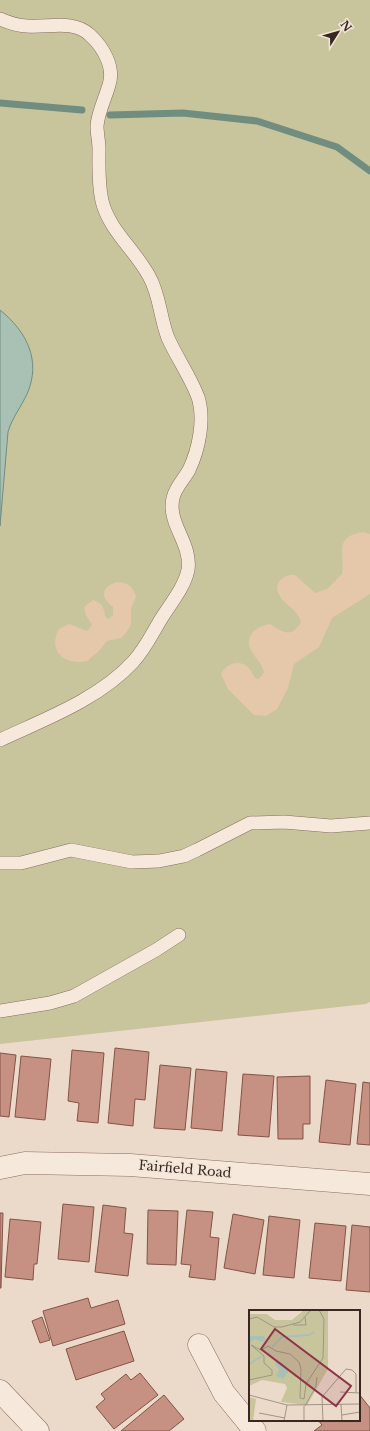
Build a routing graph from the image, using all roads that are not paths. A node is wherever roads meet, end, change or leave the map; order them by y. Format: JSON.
{"nodes":[{"id":1,"x":0,"y":19,"type":"edge"},
{"id":2,"x":0,"y":740,"type":"edge"},
{"id":3,"x":370,"y":823,"type":"edge"},
{"id":4,"x":0,"y":863,"type":"edge"},
{"id":5,"x":179,"y":935,"type":"dead end"},
{"id":6,"x":0,"y":1011,"type":"edge"},
{"id":7,"x":0,"y":1168,"type":"edge"},
{"id":8,"x":370,"y":1184,"type":"edge"},
{"id":9,"x":199,"y":1345,"type":"dead end"},
{"id":10,"x":0,"y":1390,"type":"edge"},
{"id":11,"x":38,"y":1431,"type":"edge"},
{"id":12,"x":255,"y":1431,"type":"edge"}],
"edges":[{"from":1,"to":2,"type":"lane"},
{"from":3,"to":4,"type":"lane"},
{"from":5,"to":6,"type":"lane"},
{"from":7,"to":8,"type":"street","name":"Fairfield Road"},
{"from":9,"to":12,"type":"street"},
{"from":10,"to":11,"type":"street"}]}
